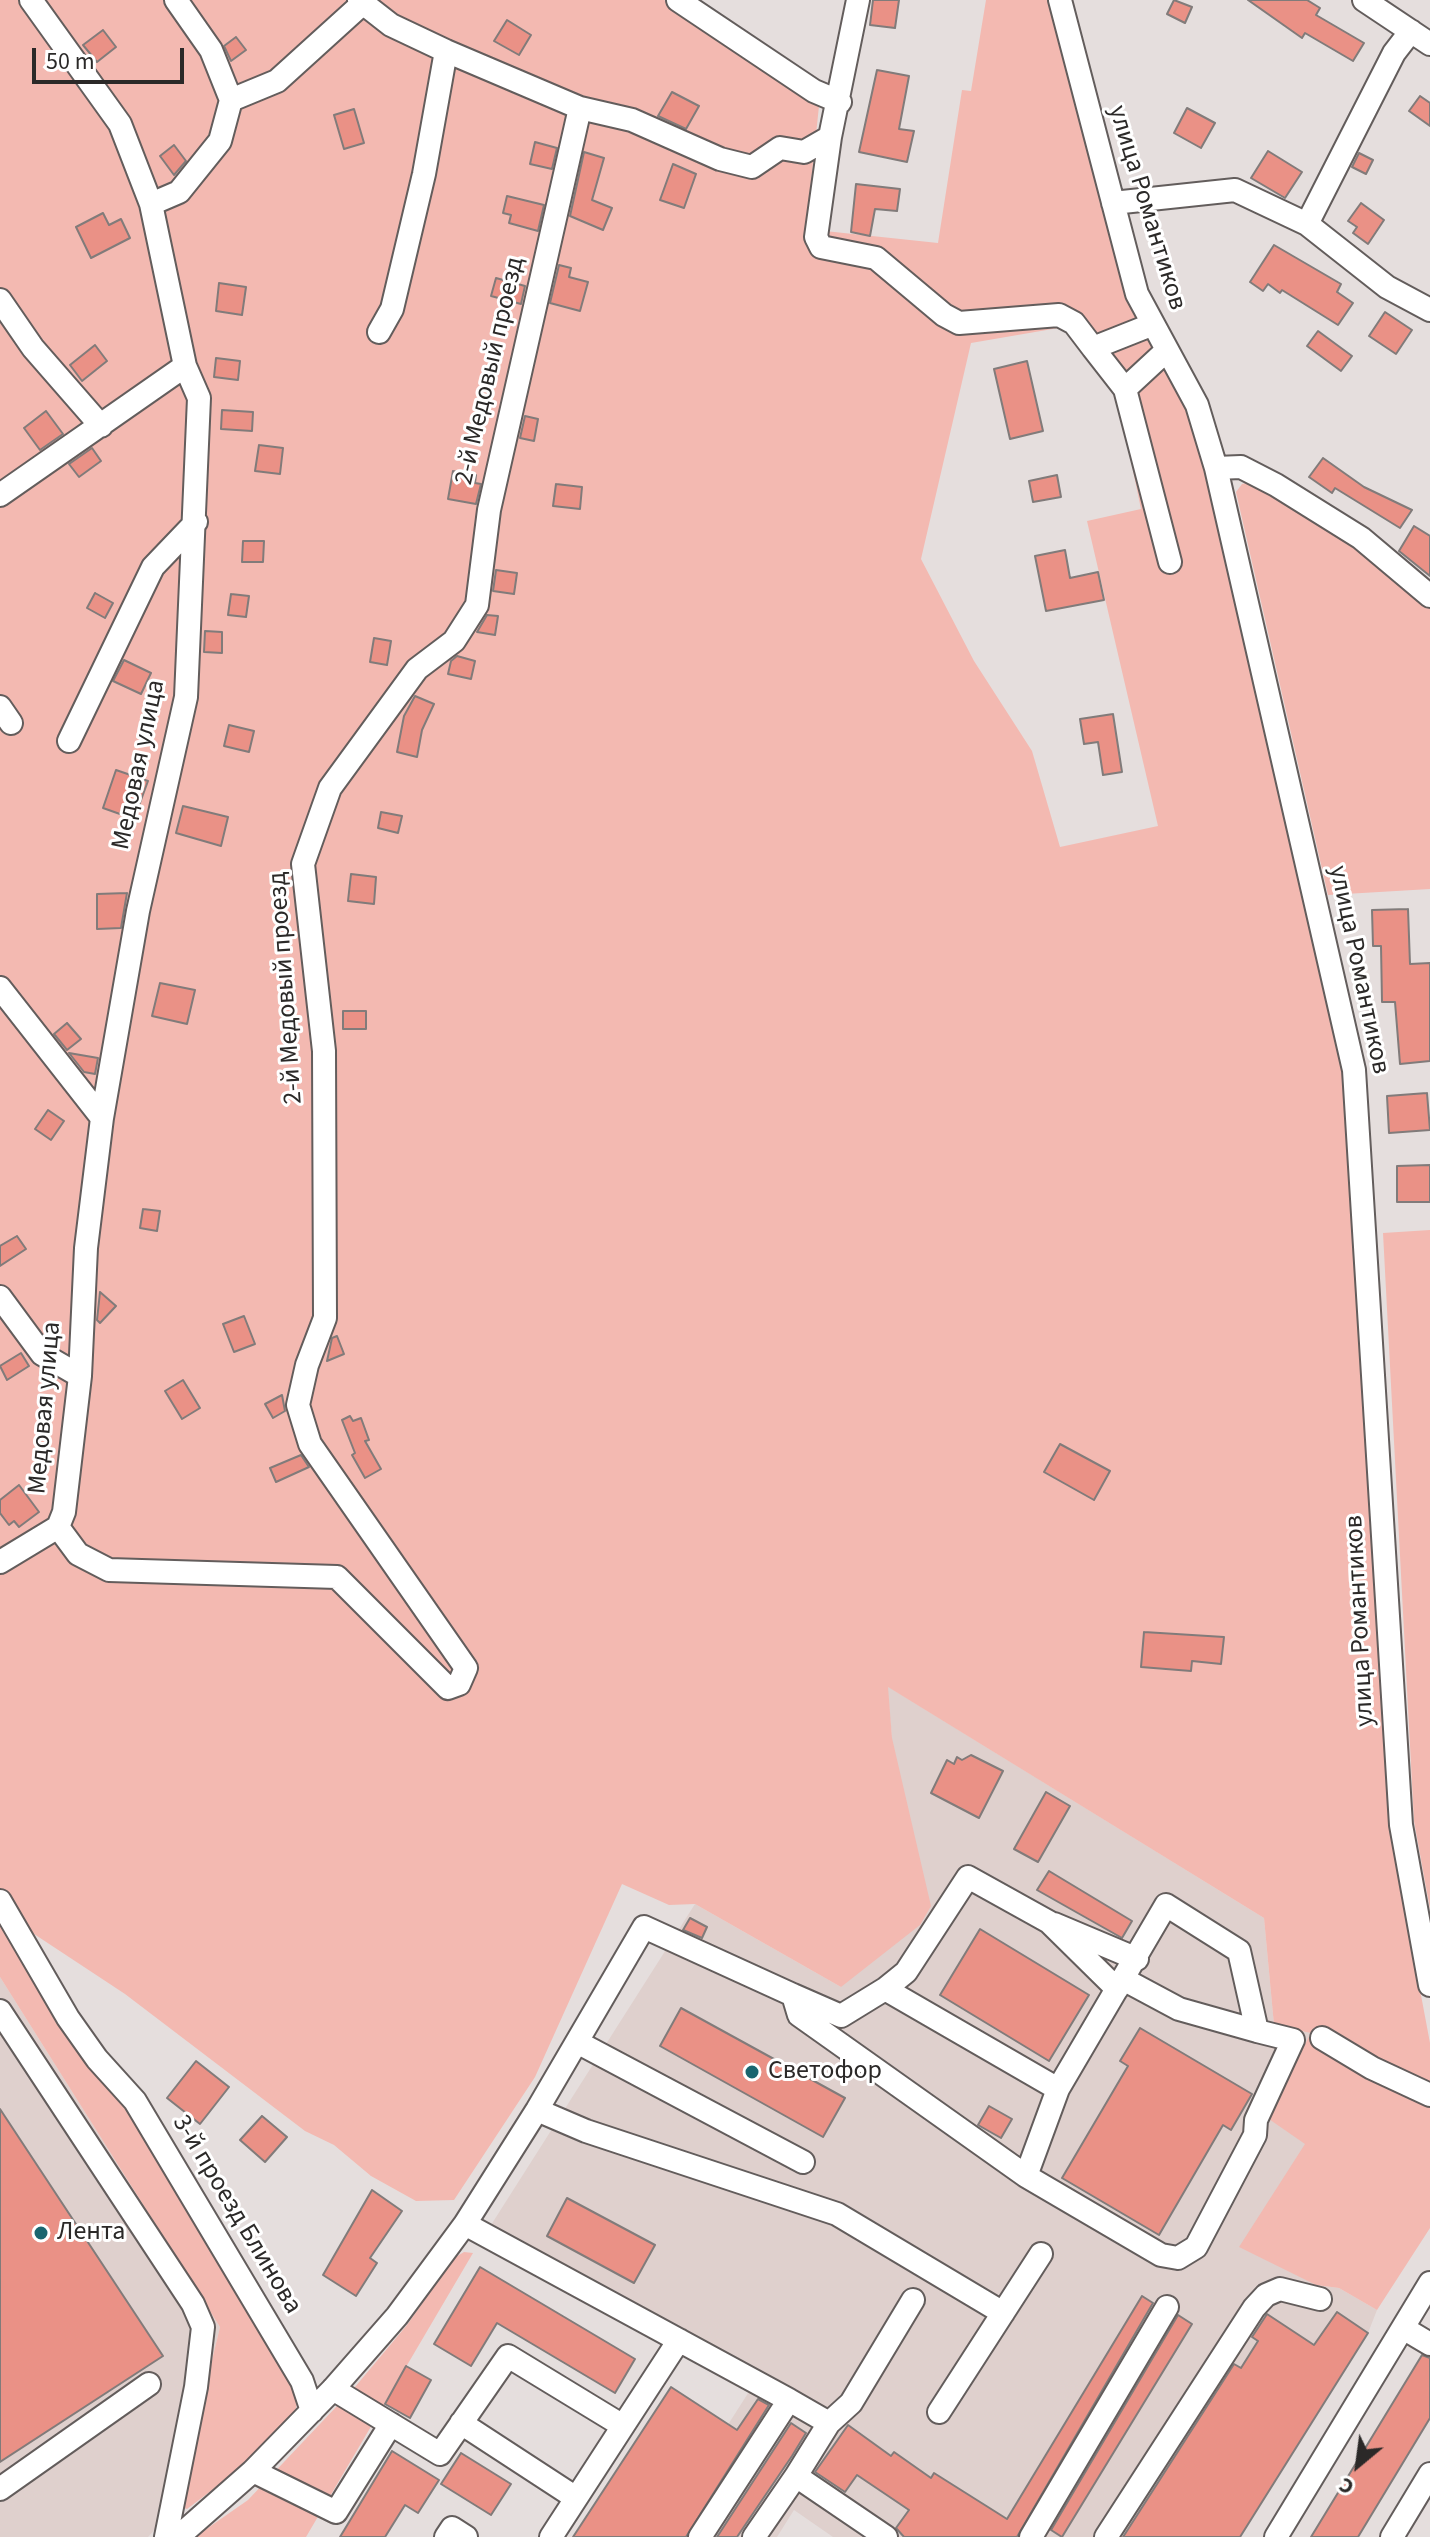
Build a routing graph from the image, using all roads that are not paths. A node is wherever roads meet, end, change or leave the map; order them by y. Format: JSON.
{"nodes":[{"id":1,"x":31,"y":0,"type":"edge"},
{"id":2,"x":176,"y":0,"type":"edge"},
{"id":3,"x":678,"y":0,"type":"edge"},
{"id":4,"x":858,"y":0,"type":"edge"},
{"id":5,"x":1060,"y":0,"type":"edge"},
{"id":6,"x":1364,"y":0,"type":"edge"},
{"id":7,"x":361,"y":1,"type":"edge"},
{"id":8,"x":1411,"y":31,"type":"junction"},
{"id":9,"x":1430,"y":44,"type":"edge"},
{"id":10,"x":446,"y":51,"type":"junction"},
{"id":11,"x":231,"y":100,"type":"junction"},
{"id":12,"x":840,"y":102,"type":"junction"},
{"id":13,"x":580,"y":108,"type":"junction"},
{"id":14,"x":830,"y":137,"type":"junction"},
{"id":15,"x":1113,"y":203,"type":"junction"},
{"id":16,"x":151,"y":204,"type":"junction"},
{"id":17,"x":1307,"y":224,"type":"junction"},
{"id":18,"x":0,"y":300,"type":"edge"},
{"id":19,"x":1430,"y":310,"type":"edge"},
{"id":20,"x":1151,"y":325,"type":"junction"},
{"id":21,"x":379,"y":332,"type":"dead end"},
{"id":22,"x":1093,"y":348,"type":"junction"},
{"id":23,"x":1166,"y":351,"type":"junction"},
{"id":24,"x":185,"y":366,"type":"junction"},
{"id":25,"x":1125,"y":389,"type":"junction"},
{"id":26,"x":101,"y":426,"type":"junction"},
{"id":27,"x":1216,"y":468,"type":"junction"},
{"id":28,"x":0,"y":495,"type":"edge"},
{"id":29,"x":196,"y":522,"type":"junction"},
{"id":30,"x":1170,"y":562,"type":"dead end"},
{"id":31,"x":1430,"y":596,"type":"edge"},
{"id":32,"x":69,"y":741,"type":"dead end"},
{"id":33,"x":0,"y":988,"type":"edge"},
{"id":34,"x":102,"y":1118,"type":"junction"},
{"id":35,"x":0,"y":1297,"type":"edge"},
{"id":36,"x":80,"y":1376,"type":"junction"},
{"id":37,"x":58,"y":1527,"type":"junction"},
{"id":38,"x":0,"y":1562,"type":"edge"},
{"id":39,"x":0,"y":1901,"type":"edge"},
{"id":40,"x":1049,"y":1922,"type":"junction"},
{"id":41,"x":1137,"y":1959,"type":"junction"},
{"id":42,"x":1120,"y":1984,"type":"junction"},
{"id":43,"x":1430,"y":1985,"type":"edge"},
{"id":44,"x":885,"y":1989,"type":"junction"},
{"id":45,"x":793,"y":1995,"type":"junction"},
{"id":46,"x":0,"y":2011,"type":"edge"},
{"id":47,"x":1257,"y":2031,"type":"junction"},
{"id":48,"x":1322,"y":2038,"type":"dead end"},
{"id":49,"x":577,"y":2042,"type":"junction"},
{"id":50,"x":1058,"y":2089,"type":"junction"},
{"id":51,"x":1430,"y":2095,"type":"edge"},
{"id":52,"x":537,"y":2110,"type":"junction"},
{"id":53,"x":803,"y":2162,"type":"dead end"},
{"id":54,"x":1026,"y":2176,"type":"junction"},
{"id":55,"x":465,"y":2224,"type":"junction"},
{"id":56,"x":1041,"y":2254,"type":"dead end"},
{"id":57,"x":1430,"y":2283,"type":"edge"},
{"id":58,"x":1320,"y":2299,"type":"dead end"},
{"id":59,"x":913,"y":2300,"type":"dead end"},
{"id":60,"x":1167,"y":2307,"type":"dead end"},
{"id":61,"x":1003,"y":2313,"type":"junction"},
{"id":62,"x":1403,"y":2328,"type":"junction"},
{"id":63,"x":679,"y":2340,"type":"junction"},
{"id":64,"x":1430,"y":2344,"type":"edge"},
{"id":65,"x":149,"y":2384,"type":"dead end"},
{"id":66,"x":333,"y":2389,"type":"junction"},
{"id":67,"x":789,"y":2400,"type":"junction"},
{"id":68,"x":312,"y":2411,"type":"junction"},
{"id":69,"x":939,"y":2412,"type":"dead end"},
{"id":70,"x":461,"y":2423,"type":"junction"},
{"id":71,"x":829,"y":2423,"type":"junction"},
{"id":72,"x":391,"y":2424,"type":"junction"},
{"id":73,"x":623,"y":2426,"type":"junction"},
{"id":74,"x":253,"y":2471,"type":"junction"},
{"id":75,"x":1430,"y":2474,"type":"edge"},
{"id":76,"x":796,"y":2476,"type":"junction"},
{"id":77,"x":0,"y":2489,"type":"edge"},
{"id":78,"x":576,"y":2498,"type":"junction"},
{"id":79,"x":166,"y":2537,"type":"edge"},
{"id":80,"x":178,"y":2537,"type":"edge"},
{"id":81,"x":446,"y":2537,"type":"edge"},
{"id":82,"x":466,"y":2537,"type":"edge"},
{"id":83,"x":551,"y":2537,"type":"edge"},
{"id":84,"x":700,"y":2537,"type":"edge"},
{"id":85,"x":754,"y":2537,"type":"edge"},
{"id":86,"x":886,"y":2537,"type":"edge"},
{"id":87,"x":1031,"y":2537,"type":"edge"},
{"id":88,"x":1106,"y":2537,"type":"edge"},
{"id":89,"x":1276,"y":2537,"type":"edge"},
{"id":90,"x":1392,"y":2537,"type":"edge"}],
"edges":[{"from":1,"to":16,"type":"street","name":"Медовая улица"},
{"from":2,"to":11,"type":"street"},
{"from":3,"to":12,"type":"street"},
{"from":4,"to":12,"type":"street"},
{"from":5,"to":15,"type":"street","name":"улица Романтиков"},
{"from":6,"to":8,"type":"street"},
{"from":7,"to":10,"type":"street"},
{"from":7,"to":11,"type":"street"},
{"from":8,"to":9,"type":"street"},
{"from":8,"to":17,"type":"street"},
{"from":10,"to":13,"type":"street"},
{"from":10,"to":21,"type":"street"},
{"from":11,"to":16,"type":"street"},
{"from":12,"to":14,"type":"street"},
{"from":13,"to":14,"type":"street"},
{"from":13,"to":37,"type":"street","name":"2-й Медовый проезд"},
{"from":14,"to":22,"type":"street"},
{"from":15,"to":17,"type":"street"},
{"from":15,"to":20,"type":"street","name":"улица Романтиков"},
{"from":16,"to":24,"type":"street","name":"Медовая улица"},
{"from":17,"to":19,"type":"street"},
{"from":18,"to":26,"type":"street"},
{"from":20,"to":22,"type":"street"},
{"from":20,"to":23,"type":"street","name":"улица Романтиков"},
{"from":22,"to":25,"type":"street"},
{"from":23,"to":25,"type":"street"},
{"from":23,"to":27,"type":"street","name":"улица Романтиков"},
{"from":24,"to":26,"type":"street"},
{"from":24,"to":29,"type":"street","name":"Медовая улица"},
{"from":25,"to":30,"type":"street"},
{"from":26,"to":28,"type":"street"},
{"from":27,"to":31,"type":"street"},
{"from":27,"to":43,"type":"street","name":"улица Романтиков"},
{"from":29,"to":32,"type":"street"},
{"from":29,"to":34,"type":"street","name":"Медовая улица"},
{"from":33,"to":34,"type":"street"},
{"from":34,"to":36,"type":"street","name":"Медовая улица"},
{"from":35,"to":36,"type":"street"},
{"from":36,"to":37,"type":"street","name":"Медовая улица"},
{"from":37,"to":38,"type":"street"},
{"from":39,"to":68,"type":"street","name":"3-й проезд Блинова"},
{"from":40,"to":41,"type":"street"},
{"from":40,"to":42,"type":"street"},
{"from":40,"to":44,"type":"street"},
{"from":41,"to":42,"type":"street"},
{"from":41,"to":47,"type":"street"},
{"from":42,"to":47,"type":"street"},
{"from":42,"to":50,"type":"street"},
{"from":44,"to":45,"type":"street"},
{"from":44,"to":50,"type":"street"},
{"from":45,"to":49,"type":"street"},
{"from":45,"to":54,"type":"street"},
{"from":46,"to":79,"type":"street"},
{"from":47,"to":54,"type":"street"},
{"from":48,"to":51,"type":"street"},
{"from":49,"to":52,"type":"street"},
{"from":49,"to":53,"type":"street"},
{"from":50,"to":54,"type":"street"},
{"from":52,"to":55,"type":"street"},
{"from":52,"to":61,"type":"street"},
{"from":55,"to":63,"type":"street"},
{"from":55,"to":66,"type":"street"},
{"from":56,"to":61,"type":"street"},
{"from":57,"to":62,"type":"street"},
{"from":58,"to":88,"type":"street"},
{"from":59,"to":71,"type":"street"},
{"from":60,"to":87,"type":"street"},
{"from":61,"to":69,"type":"street"},
{"from":62,"to":64,"type":"street"},
{"from":62,"to":89,"type":"street"},
{"from":63,"to":67,"type":"street"},
{"from":63,"to":73,"type":"street"},
{"from":65,"to":77,"type":"street"},
{"from":66,"to":68,"type":"street"},
{"from":66,"to":72,"type":"street"},
{"from":67,"to":71,"type":"street"},
{"from":67,"to":84,"type":"street"},
{"from":68,"to":74,"type":"street"},
{"from":70,"to":72,"type":"street"},
{"from":70,"to":73,"type":"street"},
{"from":70,"to":78,"type":"street"},
{"from":71,"to":76,"type":"street"},
{"from":72,"to":74,"type":"street"},
{"from":73,"to":78,"type":"street"},
{"from":74,"to":80,"type":"street"},
{"from":75,"to":90,"type":"street"},
{"from":76,"to":85,"type":"street"},
{"from":76,"to":86,"type":"street"},
{"from":78,"to":83,"type":"street"},
{"from":81,"to":82,"type":"street"}]}
